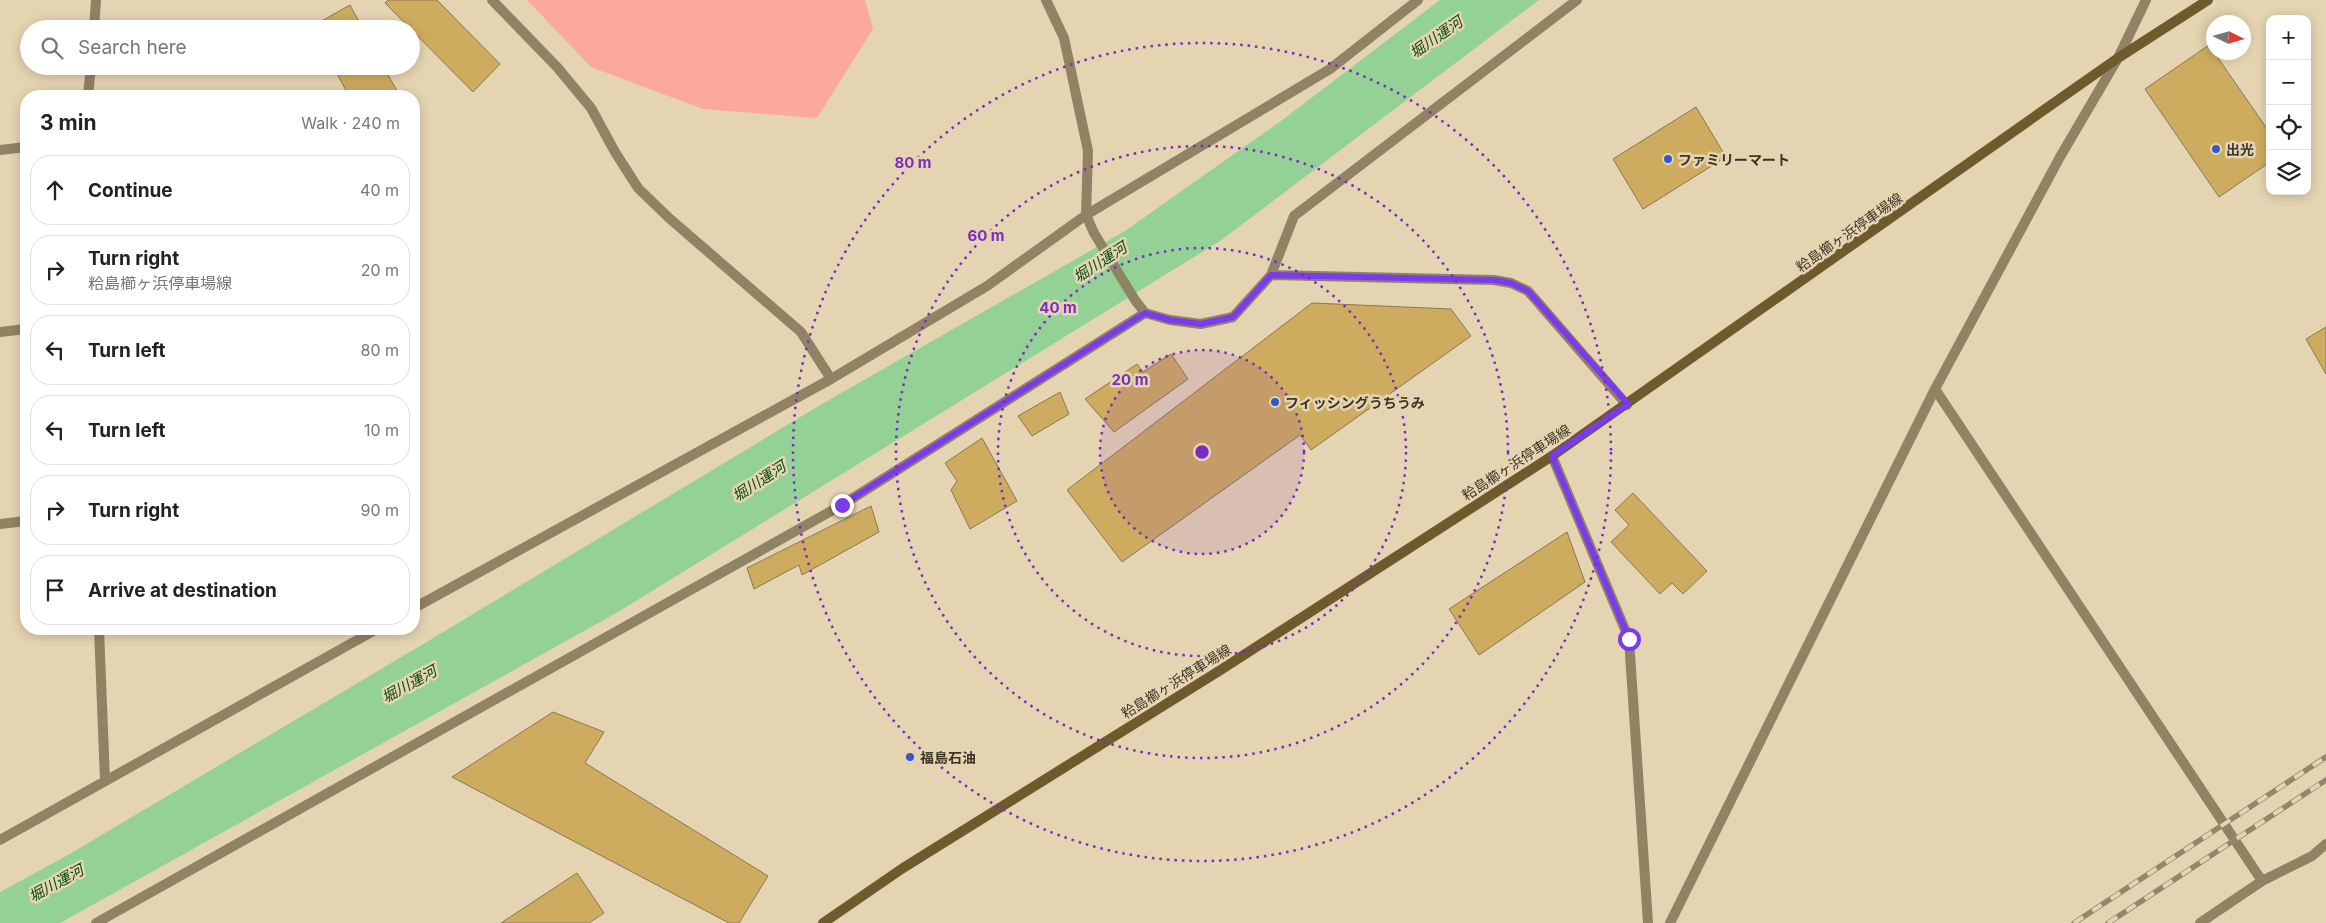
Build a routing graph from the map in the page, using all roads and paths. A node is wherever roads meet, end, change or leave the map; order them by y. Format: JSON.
{"nodes":[{"id":1,"x":96,"y":0,"type":"edge"},
{"id":2,"x":492,"y":0,"type":"edge"},
{"id":3,"x":1046,"y":0,"type":"edge"},
{"id":4,"x":1418,"y":0,"type":"edge"},
{"id":5,"x":1577,"y":0,"type":"edge"},
{"id":6,"x":2146,"y":0,"type":"edge"},
{"id":7,"x":2208,"y":0,"type":"edge"},
{"id":8,"x":95,"y":20,"type":"edge"},
{"id":9,"x":2118,"y":58,"type":"junction"},
{"id":10,"x":90,"y":75,"type":"edge"},
{"id":11,"x":89,"y":90,"type":"edge"},
{"id":12,"x":20,"y":148,"type":"edge"},
{"id":13,"x":0,"y":150,"type":"edge"},
{"id":14,"x":1086,"y":215,"type":"junction"},
{"id":15,"x":1271,"y":275,"type":"junction"},
{"id":16,"x":1145,"y":313,"type":"junction"},
{"id":17,"x":20,"y":330,"type":"edge"},
{"id":18,"x":0,"y":332,"type":"edge"},
{"id":19,"x":831,"y":379,"type":"junction"},
{"id":20,"x":1935,"y":389,"type":"junction"},
{"id":21,"x":1628,"y":404,"type":"junction"},
{"id":22,"x":1552,"y":456,"type":"junction"},
{"id":23,"x":20,"y":522,"type":"edge"},
{"id":24,"x":0,"y":524,"type":"edge"},
{"id":25,"x":420,"y":605,"type":"edge"},
{"id":26,"x":99,"y":635,"type":"edge"},
{"id":27,"x":366,"y":635,"type":"edge"},
{"id":28,"x":105,"y":780,"type":"junction"},
{"id":29,"x":0,"y":840,"type":"edge"},
{"id":30,"x":2326,"y":844,"type":"edge"},
{"id":31,"x":2262,"y":882,"type":"junction"},
{"id":32,"x":96,"y":923,"type":"edge"},
{"id":33,"x":823,"y":923,"type":"edge"},
{"id":34,"x":1648,"y":923,"type":"edge"},
{"id":35,"x":1670,"y":923,"type":"edge"},
{"id":36,"x":2200,"y":923,"type":"edge"}],
"edges":[{"from":1,"to":8,"type":"street"},
{"from":2,"to":19,"type":"street"},
{"from":3,"to":14,"type":"street"},
{"from":4,"to":14,"type":"street"},
{"from":5,"to":15,"type":"street"},
{"from":6,"to":9,"type":"street"},
{"from":7,"to":9,"type":"main road","name":"粭島櫛ヶ浜停車場線"},
{"from":9,"to":20,"type":"street"},
{"from":9,"to":21,"type":"main road","name":"粭島櫛ヶ浜停車場線"},
{"from":10,"to":11,"type":"street"},
{"from":12,"to":13,"type":"street"},
{"from":14,"to":16,"type":"street"},
{"from":14,"to":19,"type":"street"},
{"from":15,"to":16,"type":"street"},
{"from":15,"to":21,"type":"street"},
{"from":16,"to":32,"type":"street"},
{"from":17,"to":18,"type":"street"},
{"from":19,"to":25,"type":"street"},
{"from":20,"to":31,"type":"street"},
{"from":20,"to":35,"type":"street"},
{"from":21,"to":22,"type":"main road","name":"粭島櫛ヶ浜停車場線"},
{"from":22,"to":33,"type":"main road","name":"粭島櫛ヶ浜停車場線"},
{"from":22,"to":34,"type":"street"},
{"from":23,"to":24,"type":"street"},
{"from":26,"to":28,"type":"street"},
{"from":27,"to":28,"type":"street"},
{"from":28,"to":29,"type":"street"},
{"from":30,"to":31,"type":"street"},
{"from":31,"to":36,"type":"street"}]}
